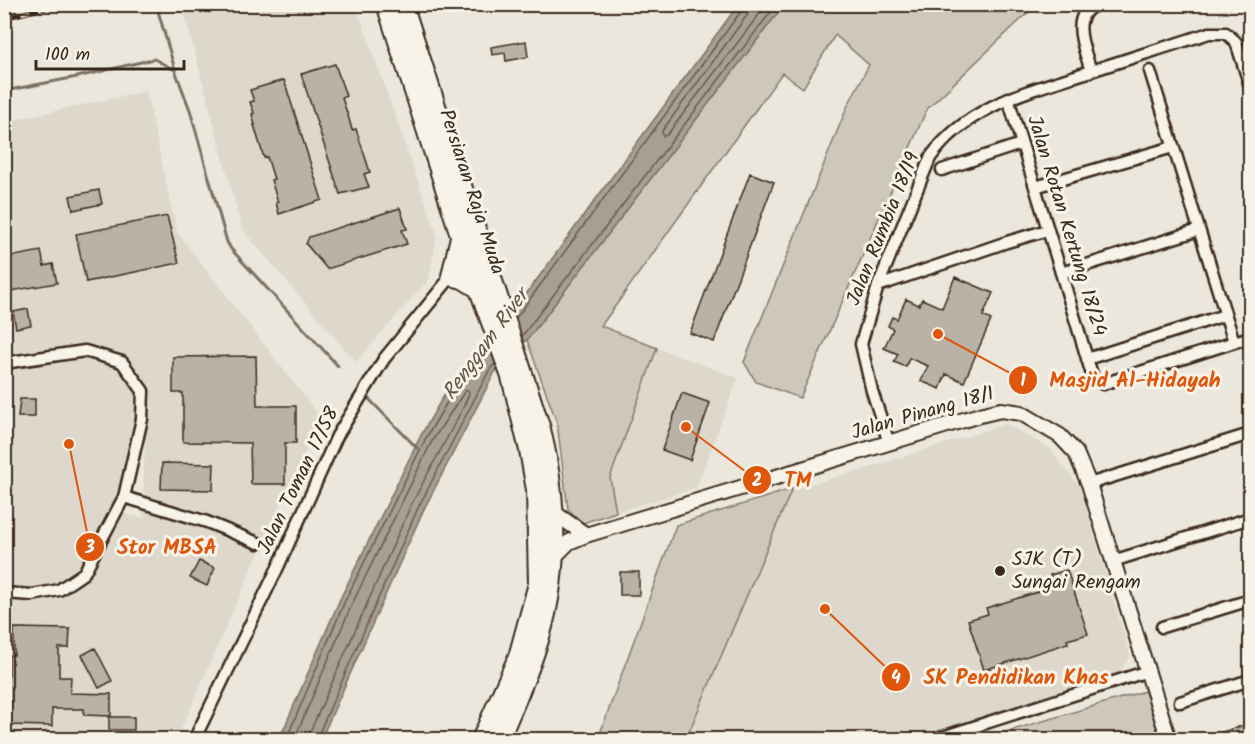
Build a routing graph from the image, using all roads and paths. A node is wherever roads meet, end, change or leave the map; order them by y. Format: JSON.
{"nodes":[{"id":1,"x":386,"y":4,"type":"edge"},
{"id":2,"x":403,"y":4,"type":"edge"},
{"id":3,"x":1098,"y":4,"type":"edge"},
{"id":4,"x":1091,"y":71,"type":"junction"},
{"id":5,"x":1150,"y":71,"type":"dead end"},
{"id":6,"x":1251,"y":86,"type":"edge"},
{"id":7,"x":1008,"y":98,"type":"junction"},
{"id":8,"x":1022,"y":144,"type":"junction"},
{"id":9,"x":1173,"y":147,"type":"junction"},
{"id":10,"x":942,"y":170,"type":"dead end"},
{"id":11,"x":1035,"y":187,"type":"junction"},
{"id":12,"x":1048,"y":230,"type":"junction"},
{"id":13,"x":1199,"y":231,"type":"junction"},
{"id":14,"x":460,"y":235,"type":"junction"},
{"id":15,"x":482,"y":243,"type":"junction"},
{"id":16,"x":467,"y":256,"type":"junction"},
{"id":17,"x":1061,"y":273,"type":"junction"},
{"id":18,"x":451,"y":276,"type":"junction"},
{"id":19,"x":879,"y":286,"type":"junction"},
{"id":20,"x":479,"y":289,"type":"junction"},
{"id":21,"x":1225,"y":315,"type":"junction"},
{"id":22,"x":499,"y":319,"type":"junction"},
{"id":23,"x":1251,"y":337,"type":"edge"},
{"id":24,"x":1234,"y":342,"type":"junction"},
{"id":25,"x":1087,"y":359,"type":"junction"},
{"id":26,"x":4,"y":363,"type":"edge"},
{"id":27,"x":516,"y":372,"type":"junction"},
{"id":28,"x":1251,"y":434,"type":"edge"},
{"id":29,"x":889,"y":443,"type":"junction"},
{"id":30,"x":1089,"y":484,"type":"junction"},
{"id":31,"x":124,"y":496,"type":"junction"},
{"id":32,"x":553,"y":512,"type":"junction"},
{"id":33,"x":1251,"y":518,"type":"edge"},
{"id":34,"x":586,"y":535,"type":"junction"},
{"id":35,"x":258,"y":543,"type":"dead end"},
{"id":36,"x":555,"y":556,"type":"junction"},
{"id":37,"x":1113,"y":561,"type":"junction"},
{"id":38,"x":4,"y":593,"type":"edge"},
{"id":39,"x":1251,"y":600,"type":"edge"},
{"id":40,"x":1162,"y":627,"type":"dead end"},
{"id":41,"x":1148,"y":671,"type":"junction"},
{"id":42,"x":1251,"y":680,"type":"edge"},
{"id":43,"x":1180,"y":702,"type":"dead end"},
{"id":44,"x":194,"y":740,"type":"edge"},
{"id":45,"x":481,"y":740,"type":"edge"},
{"id":46,"x":499,"y":740,"type":"edge"},
{"id":47,"x":933,"y":740,"type":"edge"},
{"id":48,"x":1169,"y":740,"type":"edge"}],
"edges":[{"from":1,"to":14,"type":"main road","name":"Persiaran Raja Muda"},
{"from":2,"to":15,"type":"main road","name":"Persiaran Raja Muda"},
{"from":3,"to":4,"type":"street"},
{"from":4,"to":6,"type":"street","name":"Jalan Rumbia 18/19"},
{"from":4,"to":7,"type":"street","name":"Jalan Rumbia 18/19"},
{"from":5,"to":9,"type":"street"},
{"from":7,"to":8,"type":"street","name":"Jalan Rotan Kertung 18/24"},
{"from":7,"to":19,"type":"street","name":"Jalan Rumbia 18/19"},
{"from":8,"to":10,"type":"street"},
{"from":8,"to":11,"type":"street","name":"Jalan Rotan Kertung 18/24"},
{"from":9,"to":11,"type":"street"},
{"from":9,"to":13,"type":"street"},
{"from":11,"to":12,"type":"street","name":"Jalan Rotan Kertung 18/24"},
{"from":12,"to":17,"type":"street","name":"Jalan Rotan Kertung 18/24"},
{"from":12,"to":19,"type":"street"},
{"from":13,"to":17,"type":"street"},
{"from":13,"to":21,"type":"street"},
{"from":14,"to":16,"type":"main road","name":"Persiaran Raja Muda"},
{"from":14,"to":18,"type":"main road"},
{"from":15,"to":16,"type":"street","name":"Jalan Toman 17/58"},
{"from":15,"to":22,"type":"main road","name":"Persiaran Raja Muda"},
{"from":16,"to":18,"type":"street","name":"Jalan Toman 17/58"},
{"from":16,"to":20,"type":"main road","name":"Persiaran Raja Muda"},
{"from":17,"to":25,"type":"street","name":"Jalan Rotan Kertung 18/24"},
{"from":18,"to":20,"type":"main road"},
{"from":18,"to":44,"type":"street","name":"Jalan Toman 17/58"},
{"from":19,"to":29,"type":"street","name":"Jalan Rumbia 18/19"},
{"from":20,"to":22,"type":"main road","name":"Persiaran Raja Muda"},
{"from":21,"to":24,"type":"street"},
{"from":21,"to":25,"type":"street"},
{"from":22,"to":27,"type":"main road","name":"Persiaran Raja Muda"},
{"from":23,"to":24,"type":"street","name":"Jalan Rotan Kertung 18/24"},
{"from":24,"to":25,"type":"street","name":"Jalan Rotan Kertung 18/24"},
{"from":26,"to":31,"type":"street"},
{"from":27,"to":32,"type":"main road","name":"Persiaran Raja Muda"},
{"from":27,"to":45,"type":"main road","name":"Persiaran Raja Muda"},
{"from":28,"to":30,"type":"street"},
{"from":29,"to":30,"type":"street","name":"Jalan Pinang 18/1"},
{"from":29,"to":34,"type":"street","name":"Jalan Pinang 18/1"},
{"from":30,"to":37,"type":"street","name":"Jalan Pinang 18/1"},
{"from":31,"to":35,"type":"street"},
{"from":31,"to":38,"type":"street"},
{"from":32,"to":34,"type":"street"},
{"from":32,"to":36,"type":"main road","name":"Persiaran Raja Muda"},
{"from":33,"to":37,"type":"street"},
{"from":34,"to":36,"type":"street","name":"Jalan Pinang 18/1"},
{"from":36,"to":46,"type":"main road","name":"Persiaran Raja Muda"},
{"from":37,"to":41,"type":"street","name":"Jalan Pinang 18/1"},
{"from":39,"to":40,"type":"street"},
{"from":41,"to":47,"type":"street"},
{"from":41,"to":48,"type":"street","name":"Jalan Pinang 18/1"},
{"from":42,"to":43,"type":"street"}]}
